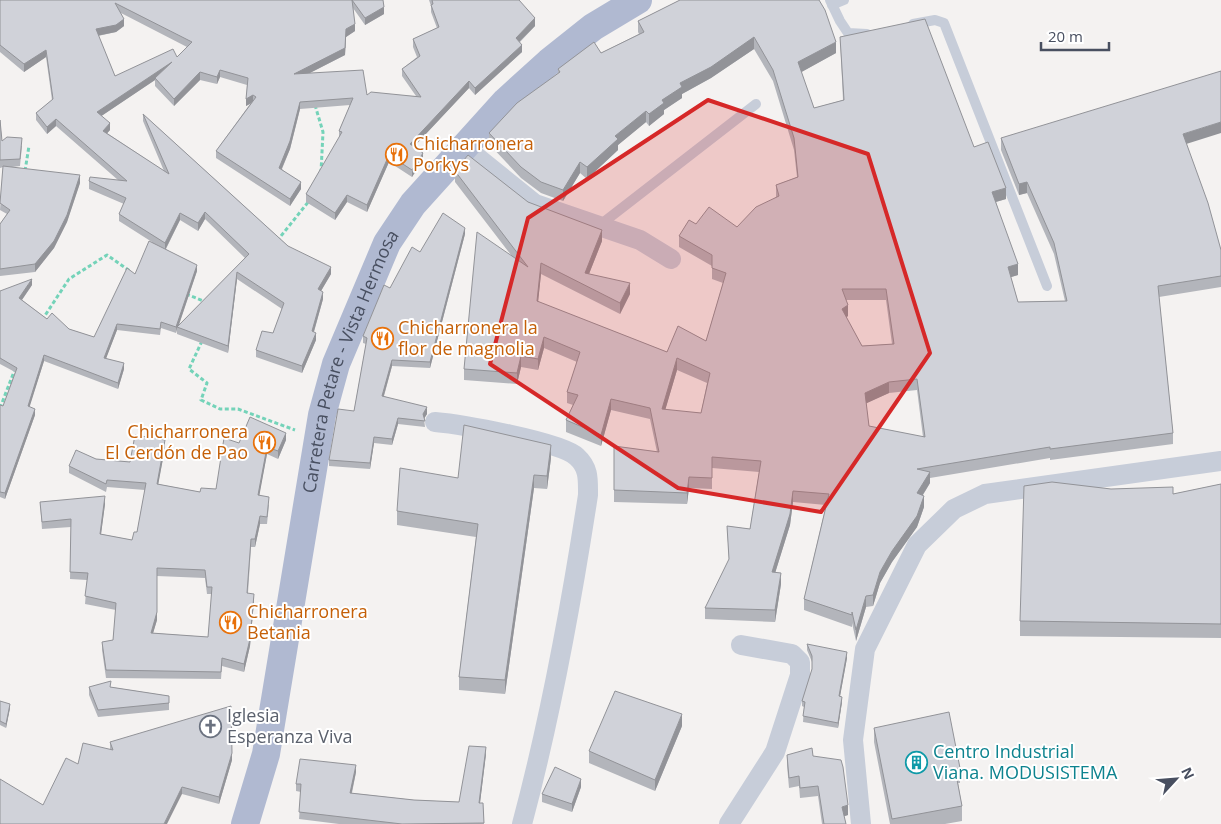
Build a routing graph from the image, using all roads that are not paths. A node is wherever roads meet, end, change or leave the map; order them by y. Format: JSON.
{"nodes":[{"id":1,"x":638,"y":0,"type":"edge"},
{"id":2,"x":844,"y":0,"type":"edge"},
{"id":3,"x":831,"y":2,"type":"edge"},
{"id":4,"x":898,"y":27,"type":"edge"},
{"id":5,"x":879,"y":31,"type":"edge"},
{"id":6,"x":756,"y":104,"type":"dead end"},
{"id":7,"x":463,"y":146,"type":"junction"},
{"id":8,"x":600,"y":225,"type":"junction"},
{"id":9,"x":670,"y":259,"type":"dead end"},
{"id":10,"x":1047,"y":286,"type":"dead end"},
{"id":11,"x":435,"y":422,"type":"dead end"},
{"id":12,"x":1221,"y":461,"type":"edge"},
{"id":13,"x":741,"y":645,"type":"dead end"},
{"id":14,"x":245,"y":824,"type":"edge"},
{"id":15,"x":522,"y":824,"type":"edge"},
{"id":16,"x":729,"y":824,"type":"edge"},
{"id":17,"x":861,"y":824,"type":"edge"}],
"edges":[{"from":1,"to":7,"type":"main road","name":"Carretera Petare - Vista Hermosa"},
{"from":2,"to":3,"type":"lane"},
{"from":3,"to":5,"type":"lane"},
{"from":4,"to":10,"type":"lane"},
{"from":6,"to":8,"type":"lane"},
{"from":7,"to":8,"type":"street"},
{"from":7,"to":14,"type":"main road","name":"Carretera Petare - Vista Hermosa"},
{"from":8,"to":9,"type":"street"},
{"from":11,"to":15,"type":"street"},
{"from":12,"to":17,"type":"street"},
{"from":13,"to":16,"type":"street"}]}
